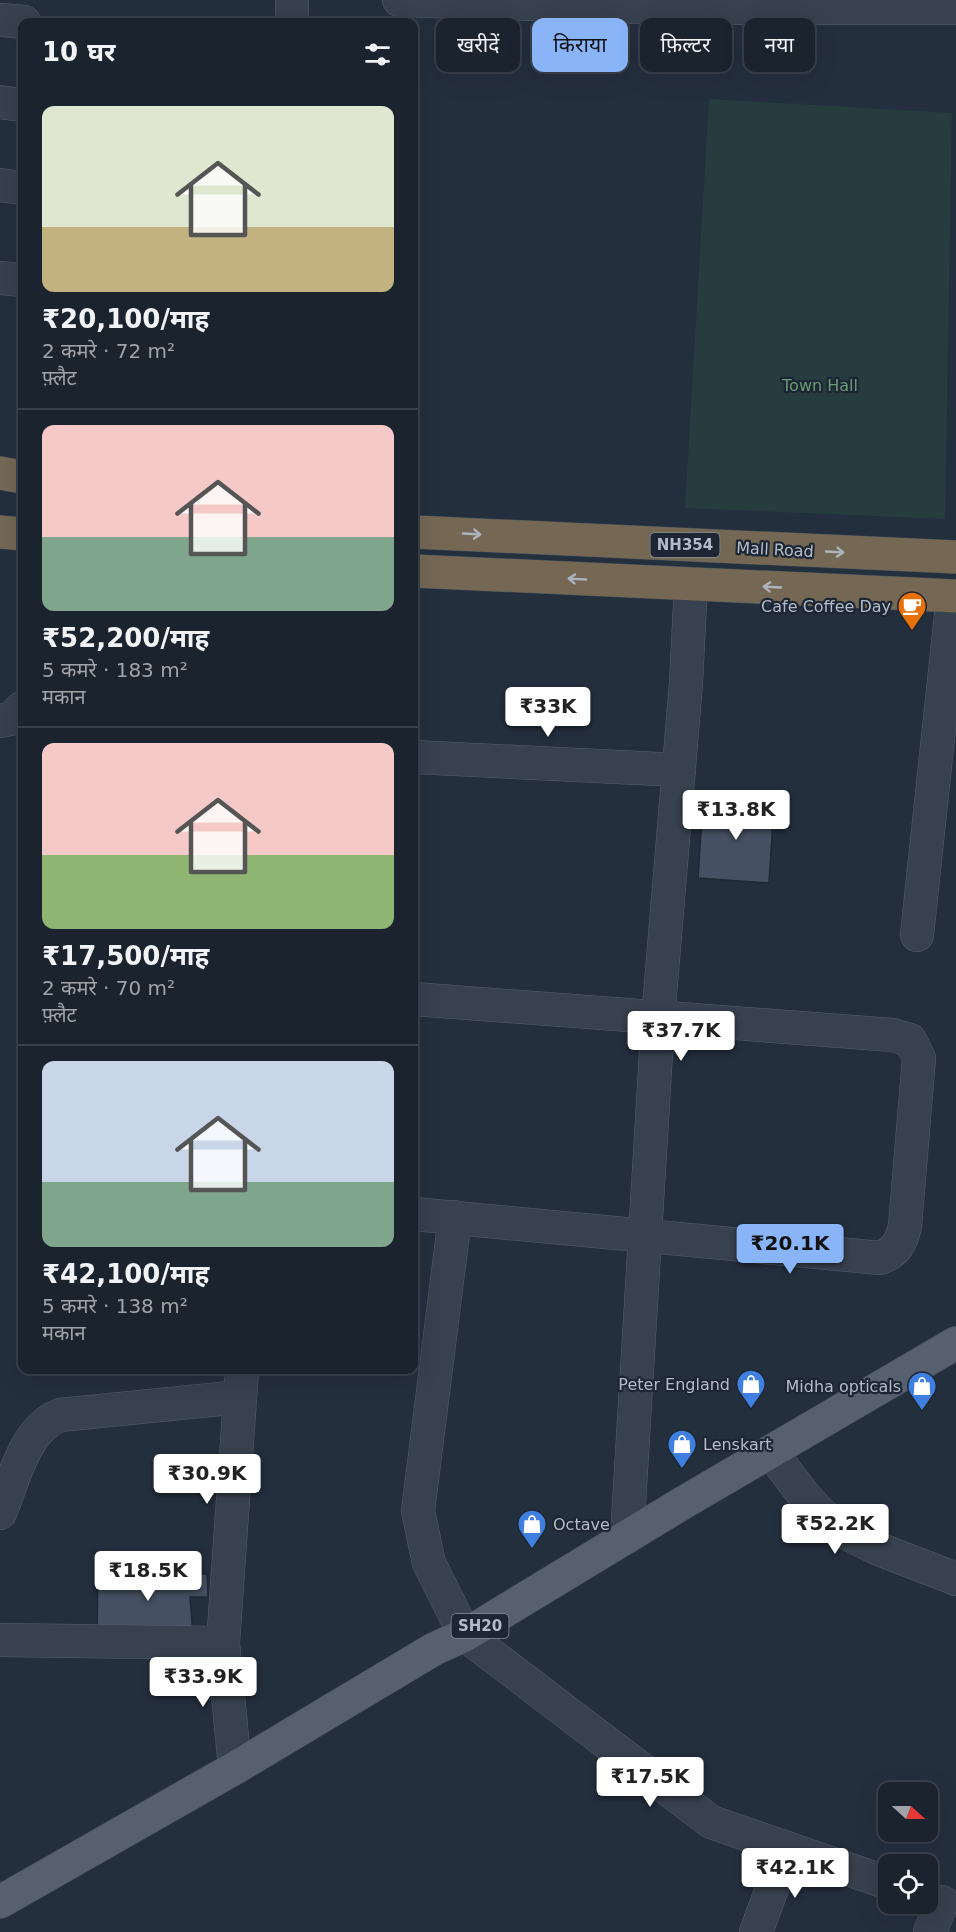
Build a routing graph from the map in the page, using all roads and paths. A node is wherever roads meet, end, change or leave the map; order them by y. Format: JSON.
{"nodes":[{"id":1,"x":292,"y":0,"type":"edge"},
{"id":2,"x":399,"y":0,"type":"edge"},
{"id":3,"x":956,"y":8,"type":"edge"},
{"id":4,"x":292,"y":18,"type":"edge"},
{"id":5,"x":0,"y":20,"type":"edge"},
{"id":6,"x":18,"y":22,"type":"edge"},
{"id":7,"x":0,"y":102,"type":"edge"},
{"id":8,"x":18,"y":104,"type":"edge"},
{"id":9,"x":0,"y":185,"type":"edge"},
{"id":10,"x":18,"y":187,"type":"edge"},
{"id":11,"x":0,"y":278,"type":"edge"},
{"id":12,"x":18,"y":280,"type":"edge"},
{"id":13,"x":0,"y":473,"type":"edge"},
{"id":14,"x":18,"y":476,"type":"edge"},
{"id":15,"x":0,"y":532,"type":"edge"},
{"id":16,"x":418,"y":532,"type":"edge"},
{"id":17,"x":18,"y":534,"type":"edge"},
{"id":18,"x":956,"y":557,"type":"edge"},
{"id":19,"x":418,"y":571,"type":"edge"},
{"id":20,"x":692,"y":584,"type":"junction"},
{"id":21,"x":954,"y":596,"type":"edge"},
{"id":22,"x":18,"y":712,"type":"edge"},
{"id":23,"x":0,"y":721,"type":"edge"},
{"id":24,"x":418,"y":757,"type":"edge"},
{"id":25,"x":679,"y":770,"type":"junction"},
{"id":26,"x":917,"y":935,"type":"dead end"},
{"id":27,"x":418,"y":999,"type":"edge"},
{"id":28,"x":658,"y":1019,"type":"junction"},
{"id":29,"x":418,"y":1214,"type":"edge"},
{"id":30,"x":455,"y":1217,"type":"junction"},
{"id":31,"x":645,"y":1236,"type":"junction"},
{"id":32,"x":956,"y":1343,"type":"edge"},
{"id":33,"x":241,"y":1383,"type":"edge"},
{"id":34,"x":771,"y":1452,"type":"junction"},
{"id":35,"x":0,"y":1513,"type":"edge"},
{"id":36,"x":627,"y":1537,"type":"junction"},
{"id":37,"x":956,"y":1579,"type":"edge"},
{"id":38,"x":465,"y":1635,"type":"junction"},
{"id":39,"x":0,"y":1640,"type":"edge"},
{"id":40,"x":223,"y":1643,"type":"junction"},
{"id":41,"x":235,"y":1768,"type":"junction"},
{"id":42,"x":787,"y":1848,"type":"junction"},
{"id":43,"x":878,"y":1880,"type":"edge"},
{"id":44,"x":0,"y":1902,"type":"edge"},
{"id":45,"x":756,"y":1932,"type":"edge"}],
"edges":[{"from":1,"to":4,"type":"street"},
{"from":2,"to":3,"type":"street"},
{"from":5,"to":6,"type":"street"},
{"from":7,"to":8,"type":"street"},
{"from":9,"to":10,"type":"street"},
{"from":11,"to":12,"type":"street"},
{"from":13,"to":14,"type":"highway"},
{"from":15,"to":17,"type":"highway"},
{"from":16,"to":18,"type":"highway","name":"Mall Road","number":"NH354","one_way":true},
{"from":20,"to":19,"type":"highway","one_way":true},
{"from":21,"to":20,"type":"highway","one_way":true},
{"from":20,"to":25,"type":"street"},
{"from":21,"to":26,"type":"street"},
{"from":22,"to":23,"type":"street"},
{"from":24,"to":25,"type":"street"},
{"from":25,"to":28,"type":"street"},
{"from":27,"to":28,"type":"street"},
{"from":28,"to":31,"type":"street"},
{"from":28,"to":31,"type":"street"},
{"from":29,"to":30,"type":"street"},
{"from":30,"to":31,"type":"street"},
{"from":30,"to":38,"type":"street"},
{"from":31,"to":36,"type":"street"},
{"from":32,"to":34,"type":"main road","number":"SH20"},
{"from":33,"to":35,"type":"street"},
{"from":33,"to":40,"type":"street"},
{"from":34,"to":36,"type":"main road","number":"SH20"},
{"from":34,"to":37,"type":"street"},
{"from":36,"to":38,"type":"main road","number":"SH20"},
{"from":38,"to":41,"type":"main road","number":"SH20"},
{"from":38,"to":42,"type":"street"},
{"from":39,"to":40,"type":"street"},
{"from":40,"to":41,"type":"street"},
{"from":41,"to":44,"type":"main road","number":"SH20"},
{"from":42,"to":43,"type":"street"},
{"from":42,"to":45,"type":"street"}]}
